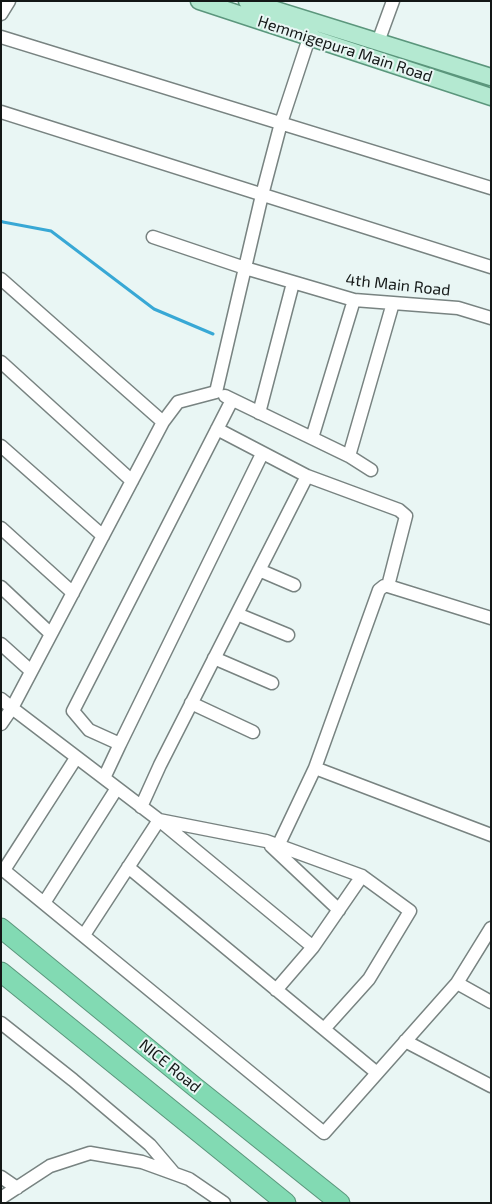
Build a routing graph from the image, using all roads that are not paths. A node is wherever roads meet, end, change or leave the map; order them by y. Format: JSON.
{"nodes":[{"id":1,"x":10,"y":1,"type":"edge"},
{"id":2,"x":199,"y":1,"type":"edge"},
{"id":3,"x":247,"y":1,"type":"edge"},
{"id":4,"x":393,"y":1,"type":"edge"},
{"id":5,"x":1,"y":14,"type":"edge"},
{"id":6,"x":312,"y":30,"type":"junction"},
{"id":7,"x":1,"y":37,"type":"edge"},
{"id":8,"x":378,"y":42,"type":"junction"},
{"id":9,"x":491,"y":77,"type":"edge"},
{"id":10,"x":491,"y":97,"type":"edge"},
{"id":11,"x":1,"y":112,"type":"edge"},
{"id":12,"x":281,"y":123,"type":"junction"},
{"id":13,"x":491,"y":188,"type":"edge"},
{"id":14,"x":262,"y":195,"type":"junction"},
{"id":15,"x":154,"y":237,"type":"dead end"},
{"id":16,"x":491,"y":267,"type":"edge"},
{"id":17,"x":245,"y":268,"type":"junction"},
{"id":18,"x":1,"y":279,"type":"edge"},
{"id":19,"x":293,"y":282,"type":"junction"},
{"id":20,"x":354,"y":300,"type":"junction"},
{"id":21,"x":393,"y":303,"type":"junction"},
{"id":22,"x":491,"y":318,"type":"edge"},
{"id":23,"x":1,"y":362,"type":"edge"},
{"id":24,"x":216,"y":392,"type":"junction"},
{"id":25,"x":232,"y":400,"type":"junction"},
{"id":26,"x":259,"y":413,"type":"junction"},
{"id":27,"x":163,"y":422,"type":"junction"},
{"id":28,"x":217,"y":429,"type":"junction"},
{"id":29,"x":312,"y":438,"type":"junction"},
{"id":30,"x":1,"y":446,"type":"edge"},
{"id":31,"x":262,"y":454,"type":"junction"},
{"id":32,"x":349,"y":456,"type":"junction"},
{"id":33,"x":371,"y":470,"type":"dead end"},
{"id":34,"x":307,"y":476,"type":"junction"},
{"id":35,"x":132,"y":481,"type":"junction"},
{"id":36,"x":1,"y":528,"type":"edge"},
{"id":37,"x":103,"y":536,"type":"junction"},
{"id":38,"x":259,"y":570,"type":"junction"},
{"id":39,"x":294,"y":585,"type":"dead end"},
{"id":40,"x":388,"y":586,"type":"junction"},
{"id":41,"x":1,"y":587,"type":"edge"},
{"id":42,"x":73,"y":593,"type":"junction"},
{"id":43,"x":237,"y":614,"type":"junction"},
{"id":44,"x":491,"y":618,"type":"edge"},
{"id":45,"x":51,"y":634,"type":"junction"},
{"id":46,"x":288,"y":635,"type":"dead end"},
{"id":47,"x":1,"y":644,"type":"edge"},
{"id":48,"x":214,"y":658,"type":"junction"},
{"id":49,"x":31,"y":671,"type":"junction"},
{"id":50,"x":272,"y":683,"type":"dead end"},
{"id":51,"x":1,"y":699,"type":"edge"},
{"id":52,"x":191,"y":702,"type":"junction"},
{"id":53,"x":12,"y":708,"type":"junction"},
{"id":54,"x":1,"y":724,"type":"edge"},
{"id":55,"x":253,"y":732,"type":"dead end"},
{"id":56,"x":120,"y":744,"type":"junction"},
{"id":57,"x":76,"y":758,"type":"junction"},
{"id":58,"x":315,"y":768,"type":"junction"},
{"id":59,"x":104,"y":778,"type":"junction"},
{"id":60,"x":117,"y":788,"type":"junction"},
{"id":61,"x":141,"y":807,"type":"junction"},
{"id":62,"x":159,"y":820,"type":"junction"},
{"id":63,"x":491,"y":835,"type":"edge"},
{"id":64,"x":272,"y":844,"type":"junction"},
{"id":65,"x":128,"y":867,"type":"junction"},
{"id":66,"x":2,"y":869,"type":"edge"},
{"id":67,"x":362,"y":876,"type":"junction"},
{"id":68,"x":44,"y":903,"type":"junction"},
{"id":69,"x":339,"y":910,"type":"junction"},
{"id":70,"x":1,"y":928,"type":"edge"},
{"id":71,"x":491,"y":928,"type":"edge"},
{"id":72,"x":84,"y":935,"type":"junction"},
{"id":73,"x":313,"y":947,"type":"junction"},
{"id":74,"x":1,"y":972,"type":"edge"},
{"id":75,"x":457,"y":984,"type":"junction"},
{"id":76,"x":276,"y":990,"type":"junction"},
{"id":77,"x":491,"y":1002,"type":"edge"},
{"id":78,"x":1,"y":1023,"type":"edge"},
{"id":79,"x":324,"y":1029,"type":"junction"},
{"id":80,"x":406,"y":1041,"type":"junction"},
{"id":81,"x":377,"y":1073,"type":"junction"},
{"id":82,"x":491,"y":1086,"type":"edge"},
{"id":83,"x":174,"y":1174,"type":"junction"},
{"id":84,"x":1,"y":1176,"type":"edge"},
{"id":85,"x":17,"y":1188,"type":"junction"},
{"id":86,"x":1,"y":1198,"type":"edge"},
{"id":87,"x":224,"y":1203,"type":"edge"},
{"id":88,"x":286,"y":1203,"type":"edge"},
{"id":89,"x":340,"y":1203,"type":"edge"}],
"edges":[{"from":1,"to":5,"type":"street"},
{"from":2,"to":6,"type":"main road","name":"Hemmigepura Main Road"},
{"from":3,"to":6,"type":"main road","name":"Hemmigepura Main Road"},
{"from":4,"to":8,"type":"street"},
{"from":6,"to":8,"type":"main road","name":"Hemmigepura Main Road"},
{"from":6,"to":10,"type":"main road","name":"Hemmigepura Main Road"},
{"from":6,"to":12,"type":"street"},
{"from":7,"to":12,"type":"street"},
{"from":8,"to":9,"type":"main road","name":"Hemmigepura Main Road"},
{"from":11,"to":14,"type":"street"},
{"from":12,"to":13,"type":"street"},
{"from":12,"to":14,"type":"street"},
{"from":14,"to":16,"type":"street"},
{"from":14,"to":17,"type":"street"},
{"from":15,"to":17,"type":"street","name":"4th Main Road"},
{"from":17,"to":19,"type":"street","name":"4th Main Road"},
{"from":17,"to":24,"type":"street"},
{"from":18,"to":27,"type":"street"},
{"from":19,"to":20,"type":"street","name":"4th Main Road"},
{"from":19,"to":26,"type":"street"},
{"from":20,"to":21,"type":"street","name":"4th Main Road"},
{"from":20,"to":29,"type":"street"},
{"from":21,"to":22,"type":"street","name":"4th Main Road"},
{"from":21,"to":32,"type":"street"},
{"from":23,"to":35,"type":"street"},
{"from":24,"to":25,"type":"street"},
{"from":24,"to":27,"type":"street"},
{"from":25,"to":26,"type":"street"},
{"from":25,"to":28,"type":"street"},
{"from":26,"to":29,"type":"street"},
{"from":27,"to":35,"type":"street"},
{"from":28,"to":31,"type":"street"},
{"from":28,"to":56,"type":"street"},
{"from":29,"to":32,"type":"street"},
{"from":30,"to":37,"type":"street"},
{"from":31,"to":34,"type":"street"},
{"from":31,"to":56,"type":"street"},
{"from":32,"to":33,"type":"street"},
{"from":34,"to":38,"type":"street"},
{"from":34,"to":40,"type":"street"},
{"from":35,"to":37,"type":"street"},
{"from":36,"to":42,"type":"street"},
{"from":37,"to":42,"type":"street"},
{"from":38,"to":39,"type":"street"},
{"from":38,"to":43,"type":"street"},
{"from":40,"to":44,"type":"street"},
{"from":40,"to":58,"type":"street"},
{"from":41,"to":45,"type":"street"},
{"from":42,"to":45,"type":"street"},
{"from":43,"to":46,"type":"street"},
{"from":43,"to":48,"type":"street"},
{"from":45,"to":49,"type":"street"},
{"from":47,"to":49,"type":"street"},
{"from":48,"to":50,"type":"street"},
{"from":48,"to":52,"type":"street"},
{"from":49,"to":53,"type":"street"},
{"from":51,"to":53,"type":"street"},
{"from":52,"to":55,"type":"street"},
{"from":52,"to":61,"type":"street"},
{"from":53,"to":54,"type":"street"},
{"from":53,"to":57,"type":"street"},
{"from":56,"to":59,"type":"street"},
{"from":57,"to":59,"type":"street"},
{"from":57,"to":66,"type":"street"},
{"from":58,"to":63,"type":"street"},
{"from":58,"to":64,"type":"street"},
{"from":59,"to":60,"type":"street"},
{"from":60,"to":61,"type":"street"},
{"from":60,"to":68,"type":"street"},
{"from":61,"to":62,"type":"street"},
{"from":62,"to":64,"type":"street"},
{"from":62,"to":65,"type":"street"},
{"from":62,"to":73,"type":"street"},
{"from":64,"to":67,"type":"street"},
{"from":64,"to":69,"type":"street"},
{"from":65,"to":72,"type":"street"},
{"from":65,"to":76,"type":"street"},
{"from":66,"to":68,"type":"street"},
{"from":67,"to":69,"type":"street"},
{"from":67,"to":79,"type":"street"},
{"from":68,"to":72,"type":"street"},
{"from":69,"to":73,"type":"street"},
{"from":70,"to":89,"type":"highway","name":"NICE Road"},
{"from":71,"to":75,"type":"street"},
{"from":72,"to":81,"type":"street"},
{"from":73,"to":76,"type":"street"},
{"from":74,"to":88,"type":"highway","name":"NICE Road"},
{"from":75,"to":77,"type":"street"},
{"from":75,"to":80,"type":"street"},
{"from":76,"to":79,"type":"street"},
{"from":78,"to":83,"type":"street"},
{"from":79,"to":81,"type":"street"},
{"from":80,"to":81,"type":"street"},
{"from":80,"to":82,"type":"street"},
{"from":83,"to":85,"type":"street"},
{"from":83,"to":87,"type":"street"},
{"from":84,"to":85,"type":"street"},
{"from":85,"to":86,"type":"street"}]}
